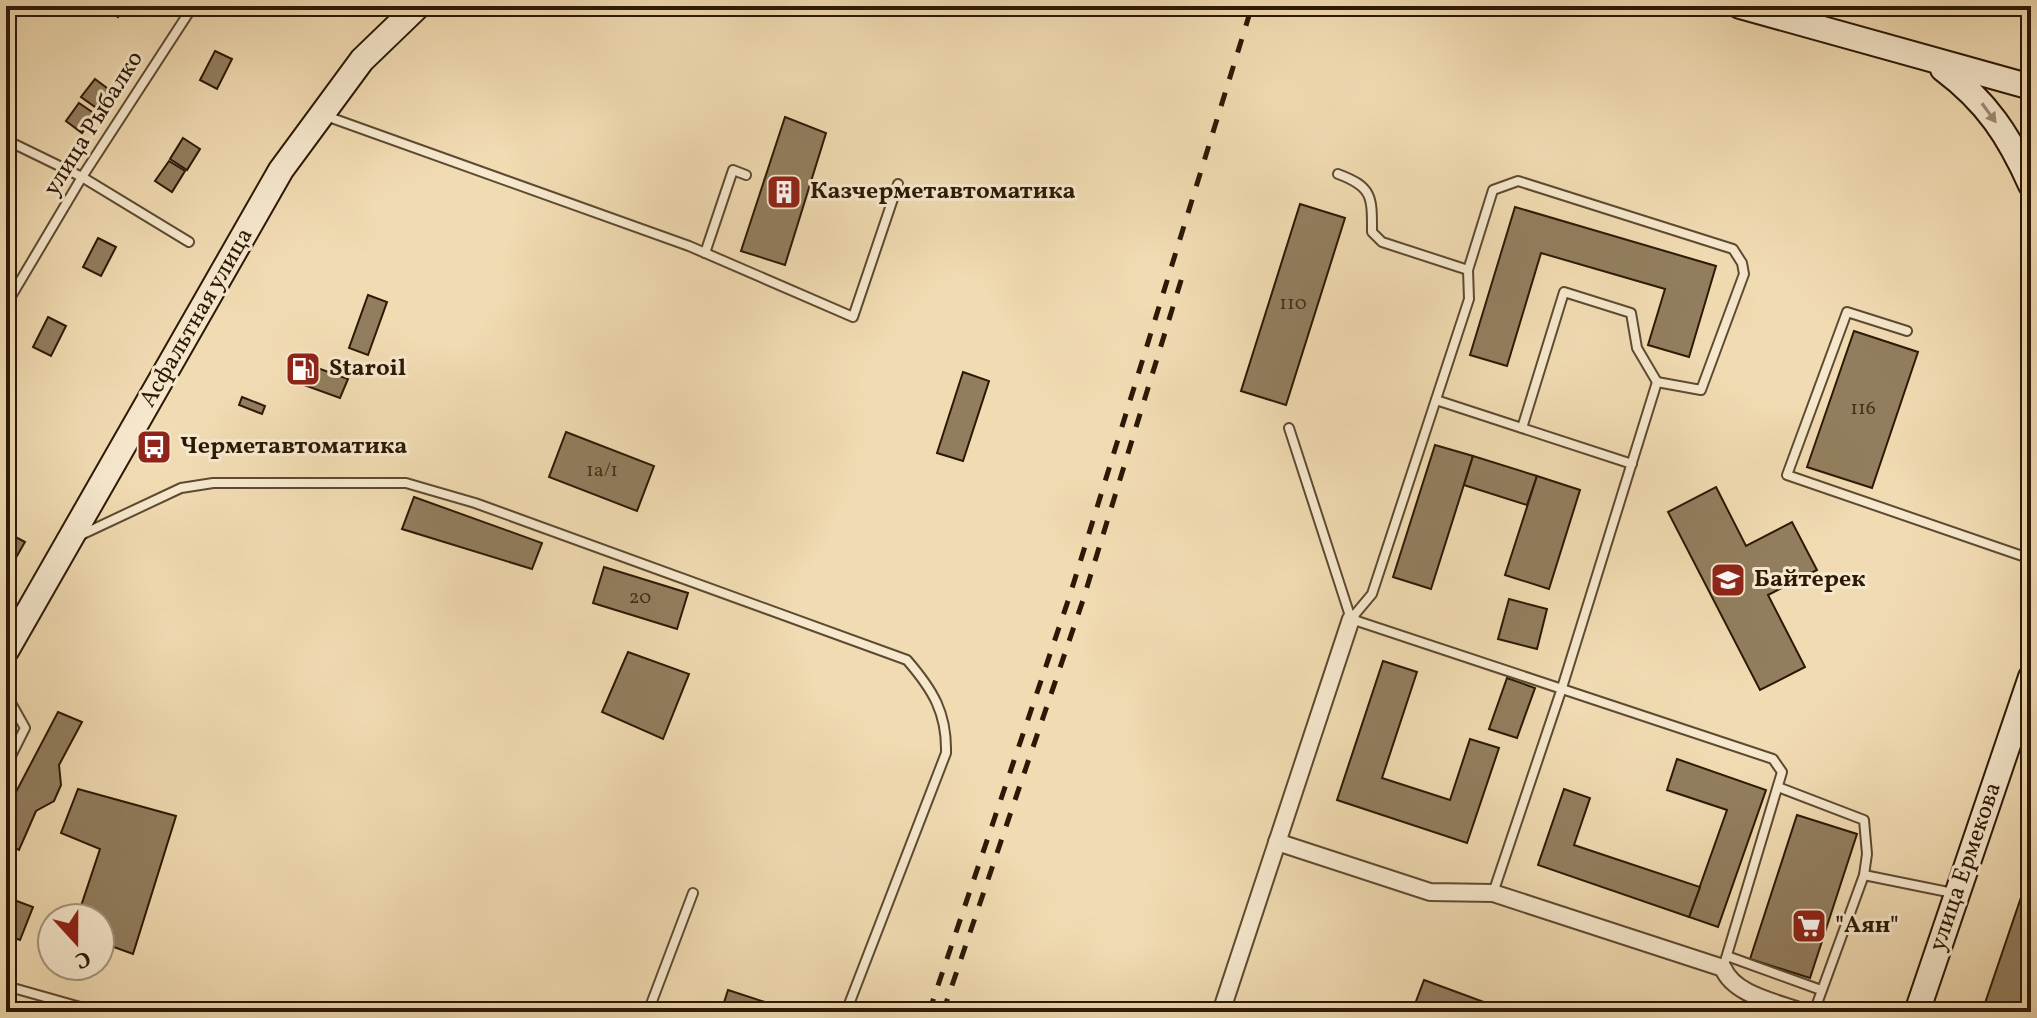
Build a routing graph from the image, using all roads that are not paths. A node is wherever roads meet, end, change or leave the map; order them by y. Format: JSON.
{"nodes":[{"id":1,"x":193,"y":6,"type":"edge"},
{"id":2,"x":418,"y":6,"type":"edge"},
{"id":3,"x":1740,"y":6,"type":"edge"},
{"id":4,"x":1932,"y":61,"type":"junction"},
{"id":5,"x":2031,"y":87,"type":"edge"},
{"id":6,"x":322,"y":115,"type":"junction"},
{"id":7,"x":6,"y":140,"type":"edge"},
{"id":8,"x":1338,"y":174,"type":"dead end"},
{"id":9,"x":746,"y":175,"type":"dead end"},
{"id":10,"x":82,"y":177,"type":"junction"},
{"id":11,"x":898,"y":184,"type":"dead end"},
{"id":12,"x":2031,"y":185,"type":"edge"},
{"id":13,"x":189,"y":242,"type":"dead end"},
{"id":14,"x":705,"y":253,"type":"junction"},
{"id":15,"x":1468,"y":270,"type":"junction"},
{"id":16,"x":6,"y":305,"type":"edge"},
{"id":17,"x":1907,"y":331,"type":"dead end"},
{"id":18,"x":1657,"y":382,"type":"junction"},
{"id":19,"x":1436,"y":400,"type":"junction"},
{"id":20,"x":1289,"y":428,"type":"dead end"},
{"id":21,"x":1522,"y":428,"type":"junction"},
{"id":22,"x":1632,"y":464,"type":"junction"},
{"id":23,"x":69,"y":540,"type":"junction"},
{"id":24,"x":2031,"y":559,"type":"edge"},
{"id":25,"x":1351,"y":619,"type":"junction"},
{"id":26,"x":6,"y":651,"type":"edge"},
{"id":27,"x":2031,"y":677,"type":"edge"},
{"id":28,"x":1561,"y":691,"type":"junction"},
{"id":29,"x":6,"y":694,"type":"edge"},
{"id":30,"x":6,"y":766,"type":"edge"},
{"id":31,"x":1778,"y":787,"type":"junction"},
{"id":32,"x":1277,"y":842,"type":"junction"},
{"id":33,"x":1864,"y":875,"type":"junction"},
{"id":34,"x":693,"y":893,"type":"dead end"},
{"id":35,"x":1493,"y":893,"type":"junction"},
{"id":36,"x":1957,"y":894,"type":"junction"},
{"id":37,"x":1725,"y":962,"type":"junction"},
{"id":38,"x":6,"y":986,"type":"edge"},
{"id":39,"x":1821,"y":990,"type":"junction"},
{"id":40,"x":98,"y":1012,"type":"edge"},
{"id":41,"x":648,"y":1012,"type":"edge"},
{"id":42,"x":846,"y":1012,"type":"edge"},
{"id":43,"x":1221,"y":1012,"type":"edge"},
{"id":44,"x":1801,"y":1012,"type":"edge"},
{"id":45,"x":1814,"y":1012,"type":"edge"},
{"id":46,"x":1917,"y":1012,"type":"edge"}],
"edges":[{"from":1,"to":10,"type":"lane","name":"улица Рыбалко"},
{"from":2,"to":6,"type":"main road","name":"Асфальтная улица"},
{"from":3,"to":4,"type":"main road"},
{"from":4,"to":5,"type":"main road"},
{"from":4,"to":12,"type":"main road","one_way":true},
{"from":6,"to":14,"type":"lane"},
{"from":6,"to":23,"type":"main road","name":"Асфальтная улица"},
{"from":7,"to":10,"type":"lane"},
{"from":8,"to":15,"type":"lane"},
{"from":9,"to":14,"type":"lane"},
{"from":10,"to":13,"type":"lane"},
{"from":10,"to":16,"type":"lane","name":"улица Рыбалко"},
{"from":11,"to":14,"type":"lane"},
{"from":15,"to":18,"type":"lane"},
{"from":15,"to":19,"type":"lane"},
{"from":17,"to":24,"type":"lane"},
{"from":18,"to":21,"type":"lane"},
{"from":18,"to":22,"type":"lane"},
{"from":19,"to":21,"type":"lane"},
{"from":19,"to":25,"type":"lane"},
{"from":20,"to":25,"type":"lane"},
{"from":21,"to":22,"type":"lane"},
{"from":22,"to":28,"type":"lane"},
{"from":23,"to":26,"type":"main road","name":"Асфальтная улица"},
{"from":23,"to":42,"type":"lane"},
{"from":25,"to":28,"type":"lane"},
{"from":25,"to":32,"type":"street"},
{"from":27,"to":36,"type":"main road","name":"улица Ермекова"},
{"from":28,"to":31,"type":"lane"},
{"from":28,"to":35,"type":"lane"},
{"from":29,"to":30,"type":"lane"},
{"from":31,"to":33,"type":"lane"},
{"from":31,"to":37,"type":"lane"},
{"from":32,"to":35,"type":"street"},
{"from":32,"to":43,"type":"street"},
{"from":33,"to":36,"type":"lane"},
{"from":33,"to":39,"type":"lane"},
{"from":34,"to":41,"type":"lane"},
{"from":35,"to":37,"type":"street"},
{"from":36,"to":46,"type":"main road","name":"улица Ермекова"},
{"from":37,"to":39,"type":"lane"},
{"from":37,"to":44,"type":"street"},
{"from":38,"to":40,"type":"lane"},
{"from":39,"to":45,"type":"lane"}]}
